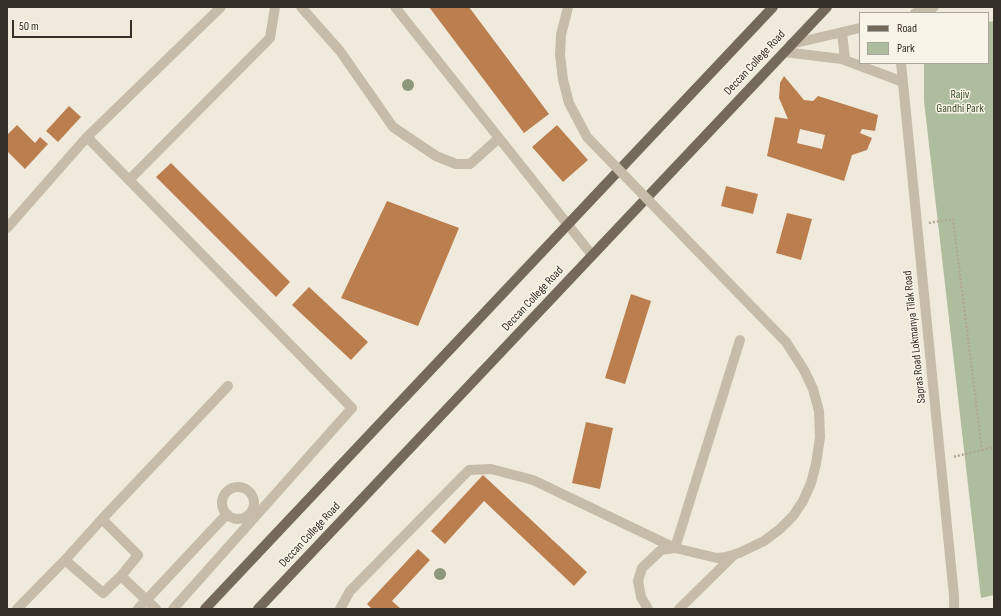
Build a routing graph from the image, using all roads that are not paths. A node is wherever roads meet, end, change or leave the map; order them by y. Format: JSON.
{"nodes":[{"id":1,"x":221,"y":7,"type":"edge"},
{"id":2,"x":275,"y":7,"type":"edge"},
{"id":3,"x":302,"y":7,"type":"edge"},
{"id":4,"x":395,"y":7,"type":"edge"},
{"id":5,"x":568,"y":7,"type":"edge"},
{"id":6,"x":773,"y":7,"type":"edge"},
{"id":7,"x":827,"y":7,"type":"edge"},
{"id":8,"x":934,"y":7,"type":"edge"},
{"id":9,"x":918,"y":12,"type":"edge"},
{"id":10,"x":859,"y":28,"type":"edge"},
{"id":11,"x":842,"y":32,"type":"junction"},
{"id":12,"x":791,"y":44,"type":"junction"},
{"id":13,"x":784,"y":52,"type":"junction"},
{"id":14,"x":845,"y":60,"type":"junction"},
{"id":15,"x":901,"y":64,"type":"edge"},
{"id":16,"x":903,"y":82,"type":"junction"},
{"id":17,"x":87,"y":137,"type":"junction"},
{"id":18,"x":499,"y":138,"type":"junction"},
{"id":19,"x":129,"y":180,"type":"junction"},
{"id":20,"x":568,"y":224,"type":"junction"},
{"id":21,"x":7,"y":228,"type":"edge"},
{"id":22,"x":592,"y":255,"type":"junction"},
{"id":23,"x":740,"y":340,"type":"dead end"},
{"id":24,"x":228,"y":386,"type":"dead end"},
{"id":25,"x":227,"y":514,"type":"dead end"},
{"id":26,"x":102,"y":519,"type":"junction"},
{"id":27,"x":675,"y":548,"type":"junction"},
{"id":28,"x":737,"y":554,"type":"junction"},
{"id":29,"x":65,"y":560,"type":"junction"},
{"id":30,"x":121,"y":576,"type":"junction"},
{"id":31,"x":146,"y":600,"type":"junction"},
{"id":32,"x":17,"y":609,"type":"edge"},
{"id":33,"x":138,"y":609,"type":"edge"},
{"id":34,"x":156,"y":609,"type":"edge"},
{"id":35,"x":173,"y":609,"type":"edge"},
{"id":36,"x":206,"y":609,"type":"edge"},
{"id":37,"x":258,"y":609,"type":"edge"},
{"id":38,"x":340,"y":609,"type":"edge"},
{"id":39,"x":648,"y":609,"type":"edge"},
{"id":40,"x":679,"y":609,"type":"edge"},
{"id":41,"x":954,"y":609,"type":"edge"}],
"edges":[{"from":1,"to":17,"type":"street"},
{"from":2,"to":19,"type":"street"},
{"from":3,"to":18,"type":"street"},
{"from":4,"to":18,"type":"street"},
{"from":5,"to":28,"type":"street","bridge":true},
{"from":6,"to":20,"type":"main road","name":"Deccan College Road"},
{"from":7,"to":12,"type":"main road","name":"Deccan College Road"},
{"from":8,"to":9,"type":"street"},
{"from":10,"to":11,"type":"street"},
{"from":11,"to":12,"type":"street"},
{"from":11,"to":14,"type":"street"},
{"from":12,"to":13,"type":"main road","name":"Deccan College Road"},
{"from":13,"to":14,"type":"street"},
{"from":13,"to":22,"type":"main road","name":"Deccan College Road"},
{"from":14,"to":16,"type":"street"},
{"from":15,"to":16,"type":"street","name":"Sapras Road Lokmanya Tilak Road"},
{"from":16,"to":41,"type":"street","name":"Sapras Road Lokmanya Tilak Road"},
{"from":17,"to":19,"type":"street"},
{"from":17,"to":21,"type":"street"},
{"from":18,"to":20,"type":"street"},
{"from":19,"to":35,"type":"street"},
{"from":20,"to":22,"type":"street"},
{"from":20,"to":36,"type":"main road","name":"Deccan College Road"},
{"from":22,"to":37,"type":"main road","name":"Deccan College Road"},
{"from":23,"to":27,"type":"street"},
{"from":24,"to":26,"type":"street"},
{"from":25,"to":31,"type":"street"},
{"from":26,"to":29,"type":"street"},
{"from":26,"to":30,"type":"street"},
{"from":27,"to":28,"type":"street"},
{"from":27,"to":38,"type":"street"},
{"from":27,"to":39,"type":"street"},
{"from":28,"to":40,"type":"street"},
{"from":29,"to":30,"type":"street"},
{"from":29,"to":32,"type":"street"},
{"from":30,"to":31,"type":"street"},
{"from":31,"to":33,"type":"street"},
{"from":31,"to":34,"type":"street"}]}
